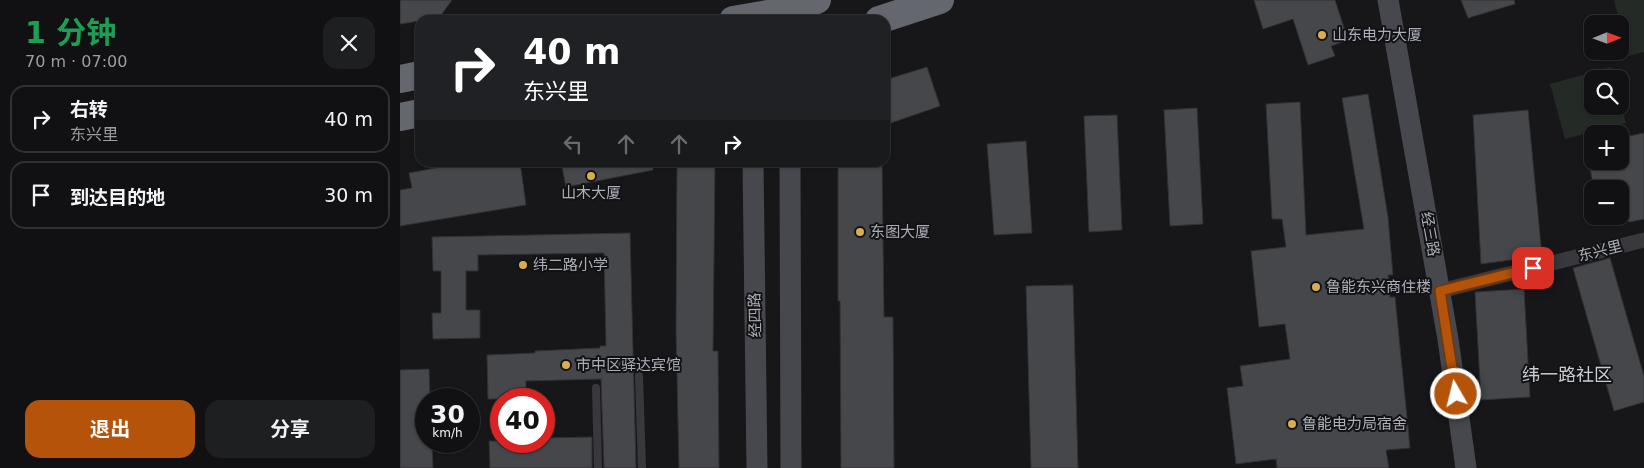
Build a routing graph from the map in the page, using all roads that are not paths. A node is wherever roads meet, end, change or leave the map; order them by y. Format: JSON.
{"nodes":[{"id":1,"x":817,"y":0,"type":"edge"},
{"id":2,"x":940,"y":0,"type":"edge"},
{"id":3,"x":1388,"y":0,"type":"edge"},
{"id":4,"x":772,"y":11,"type":"edge"},
{"id":5,"x":755,"y":15,"type":"edge"},
{"id":6,"x":890,"y":16,"type":"edge"},
{"id":7,"x":415,"y":76,"type":"edge"},
{"id":8,"x":400,"y":78,"type":"edge"},
{"id":9,"x":415,"y":114,"type":"edge"},
{"id":10,"x":400,"y":117,"type":"edge"},
{"id":11,"x":753,"y":167,"type":"edge"},
{"id":12,"x":790,"y":167,"type":"edge"},
{"id":13,"x":1644,"y":240,"type":"edge"},
{"id":14,"x":1440,"y":291,"type":"junction"},
{"id":15,"x":639,"y":376,"type":"dead end"},
{"id":16,"x":596,"y":388,"type":"dead end"},
{"id":17,"x":598,"y":468,"type":"edge"},
{"id":18,"x":642,"y":468,"type":"edge"},
{"id":19,"x":757,"y":468,"type":"edge"},
{"id":20,"x":791,"y":468,"type":"edge"},
{"id":21,"x":1466,"y":468,"type":"edge"}],
"edges":[{"from":1,"to":4,"type":"highway"},
{"from":2,"to":6,"type":"highway"},
{"from":3,"to":14,"type":"main road","name":"经三路"},
{"from":4,"to":5,"type":"highway"},
{"from":7,"to":8,"type":"highway"},
{"from":9,"to":10,"type":"highway"},
{"from":11,"to":19,"type":"main road","name":"经四路"},
{"from":12,"to":20,"type":"main road"},
{"from":13,"to":14,"type":"street","name":"东兴里"},
{"from":14,"to":21,"type":"main road","name":"经三路"},
{"from":15,"to":18,"type":"lane"},
{"from":16,"to":17,"type":"lane"}]}
